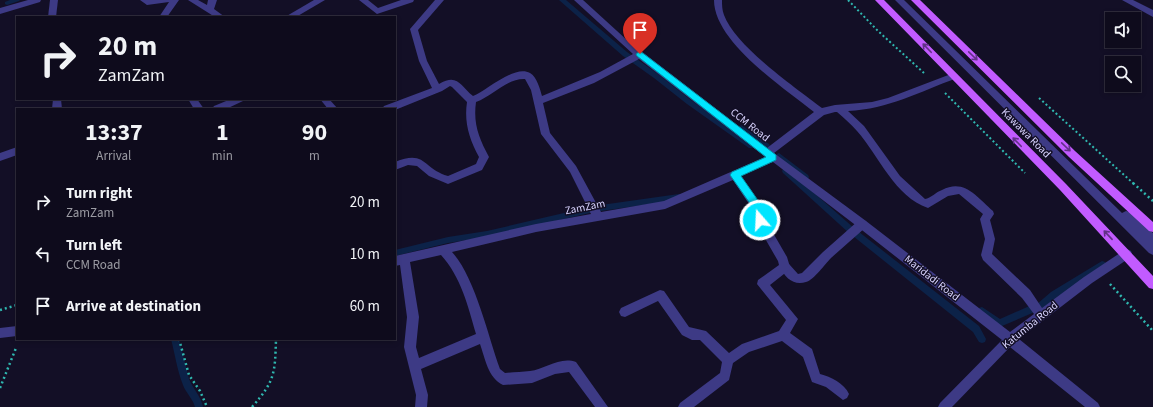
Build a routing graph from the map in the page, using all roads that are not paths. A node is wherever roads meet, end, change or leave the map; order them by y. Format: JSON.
{"nodes":[{"id":1,"x":37,"y":0,"type":"edge"},
{"id":2,"x":54,"y":0,"type":"edge"},
{"id":3,"x":144,"y":0,"type":"edge"},
{"id":4,"x":167,"y":0,"type":"edge"},
{"id":5,"x":175,"y":0,"type":"edge"},
{"id":6,"x":192,"y":0,"type":"edge"},
{"id":7,"x":214,"y":0,"type":"edge"},
{"id":8,"x":321,"y":0,"type":"edge"},
{"id":9,"x":363,"y":0,"type":"edge"},
{"id":10,"x":410,"y":0,"type":"edge"},
{"id":11,"x":440,"y":0,"type":"edge"},
{"id":12,"x":578,"y":0,"type":"edge"},
{"id":13,"x":718,"y":0,"type":"edge"},
{"id":14,"x":880,"y":0,"type":"edge"},
{"id":15,"x":899,"y":0,"type":"edge"},
{"id":16,"x":915,"y":0,"type":"edge"},
{"id":17,"x":1126,"y":0,"type":"edge"},
{"id":18,"x":210,"y":10,"type":"junction"},
{"id":19,"x":0,"y":11,"type":"edge"},
{"id":20,"x":1153,"y":14,"type":"edge"},
{"id":21,"x":52,"y":16,"type":"edge"},
{"id":22,"x":164,"y":16,"type":"edge"},
{"id":23,"x":219,"y":16,"type":"edge"},
{"id":24,"x":291,"y":16,"type":"edge"},
{"id":25,"x":640,"y":54,"type":"junction"},
{"id":26,"x":954,"y":76,"type":"junction"},
{"id":27,"x":439,"y":89,"type":"junction"},
{"id":28,"x":238,"y":100,"type":"edge"},
{"id":29,"x":325,"y":100,"type":"edge"},
{"id":30,"x":472,"y":100,"type":"junction"},
{"id":31,"x":538,"y":101,"type":"junction"},
{"id":32,"x":218,"y":108,"type":"edge"},
{"id":33,"x":332,"y":108,"type":"edge"},
{"id":34,"x":390,"y":108,"type":"edge"},
{"id":35,"x":840,"y":109,"type":"junction"},
{"id":36,"x":821,"y":112,"type":"junction"},
{"id":37,"x":16,"y":151,"type":"edge"},
{"id":38,"x":770,"y":155,"type":"junction"},
{"id":39,"x":0,"y":158,"type":"edge"},
{"id":40,"x":396,"y":166,"type":"edge"},
{"id":41,"x":735,"y":175,"type":"junction"},
{"id":42,"x":598,"y":217,"type":"junction"},
{"id":43,"x":862,"y":224,"type":"junction"},
{"id":44,"x":1151,"y":224,"type":"edge"},
{"id":45,"x":1153,"y":239,"type":"edge"},
{"id":46,"x":442,"y":249,"type":"junction"},
{"id":47,"x":1153,"y":250,"type":"edge"},
{"id":48,"x":1127,"y":254,"type":"junction"},
{"id":49,"x":399,"y":260,"type":"edge"},
{"id":50,"x":785,"y":267,"type":"junction"},
{"id":51,"x":1153,"y":284,"type":"edge"},
{"id":52,"x":625,"y":312,"type":"dead end"},
{"id":53,"x":1041,"y":315,"type":"junction"},
{"id":54,"x":16,"y":331,"type":"edge"},
{"id":55,"x":0,"y":333,"type":"edge"},
{"id":56,"x":783,"y":335,"type":"junction"},
{"id":57,"x":483,"y":337,"type":"junction"},
{"id":58,"x":1010,"y":339,"type":"junction"},
{"id":59,"x":728,"y":360,"type":"junction"},
{"id":60,"x":414,"y":366,"type":"junction"},
{"id":61,"x":843,"y":394,"type":"dead end"},
{"id":62,"x":421,"y":407,"type":"edge"},
{"id":63,"x":602,"y":407,"type":"edge"},
{"id":64,"x":684,"y":407,"type":"edge"},
{"id":65,"x":944,"y":407,"type":"edge"},
{"id":66,"x":1094,"y":407,"type":"edge"}],
"edges":[{"from":1,"to":19,"type":"street"},
{"from":2,"to":21,"type":"street"},
{"from":3,"to":4,"type":"street"},
{"from":5,"to":6,"type":"street"},
{"from":5,"to":22,"type":"street"},
{"from":6,"to":18,"type":"street"},
{"from":7,"to":18,"type":"street"},
{"from":8,"to":24,"type":"street"},
{"from":9,"to":10,"type":"street"},
{"from":11,"to":27,"type":"street"},
{"from":12,"to":25,"type":"street","name":"CCM Road"},
{"from":13,"to":36,"type":"street"},
{"from":26,"to":14,"type":"main road","name":"Kawawa Road","one_way":true},
{"from":15,"to":45,"type":"street","name":"Kawawa Road"},
{"from":15,"to":47,"type":"street","name":"Kawawa Road"},
{"from":16,"to":44,"type":"main road","name":"Kawawa Road","one_way":true},
{"from":17,"to":20,"type":"street"},
{"from":18,"to":23,"type":"street"},
{"from":25,"to":31,"type":"street"},
{"from":25,"to":38,"type":"street","name":"CCM Road"},
{"from":26,"to":35,"type":"street","name":"CCM Road"},
{"from":48,"to":26,"type":"main road","name":"Kawawa Road","one_way":true},
{"from":27,"to":30,"type":"street"},
{"from":27,"to":34,"type":"street"},
{"from":28,"to":32,"type":"street"},
{"from":29,"to":33,"type":"street"},
{"from":30,"to":31,"type":"street"},
{"from":30,"to":40,"type":"street"},
{"from":31,"to":42,"type":"street"},
{"from":35,"to":36,"type":"street","name":"CCM Road"},
{"from":35,"to":53,"type":"street"},
{"from":36,"to":38,"type":"street","name":"CCM Road"},
{"from":37,"to":39,"type":"street"},
{"from":38,"to":41,"type":"street","name":"ZamZam"},
{"from":38,"to":43,"type":"street","name":"Maridadi Road"},
{"from":41,"to":42,"type":"street","name":"ZamZam"},
{"from":41,"to":50,"type":"street"},
{"from":42,"to":46,"type":"street","name":"ZamZam"},
{"from":43,"to":50,"type":"street"},
{"from":43,"to":58,"type":"street","name":"Maridadi Road"},
{"from":46,"to":49,"type":"street","name":"ZamZam"},
{"from":46,"to":57,"type":"street"},
{"from":48,"to":51,"type":"main road","name":"Kawawa Road"},
{"from":48,"to":53,"type":"street","name":"Katumba Road"},
{"from":49,"to":60,"type":"street"},
{"from":50,"to":56,"type":"street"},
{"from":52,"to":59,"type":"street"},
{"from":53,"to":58,"type":"street","name":"Katumba Road"},
{"from":54,"to":55,"type":"street"},
{"from":56,"to":59,"type":"street"},
{"from":56,"to":61,"type":"street"},
{"from":57,"to":60,"type":"street"},
{"from":57,"to":63,"type":"street"},
{"from":58,"to":65,"type":"street","name":"Katumba Road"},
{"from":58,"to":66,"type":"street","name":"Maridadi Road"},
{"from":59,"to":64,"type":"street"},
{"from":60,"to":62,"type":"street"}]}
